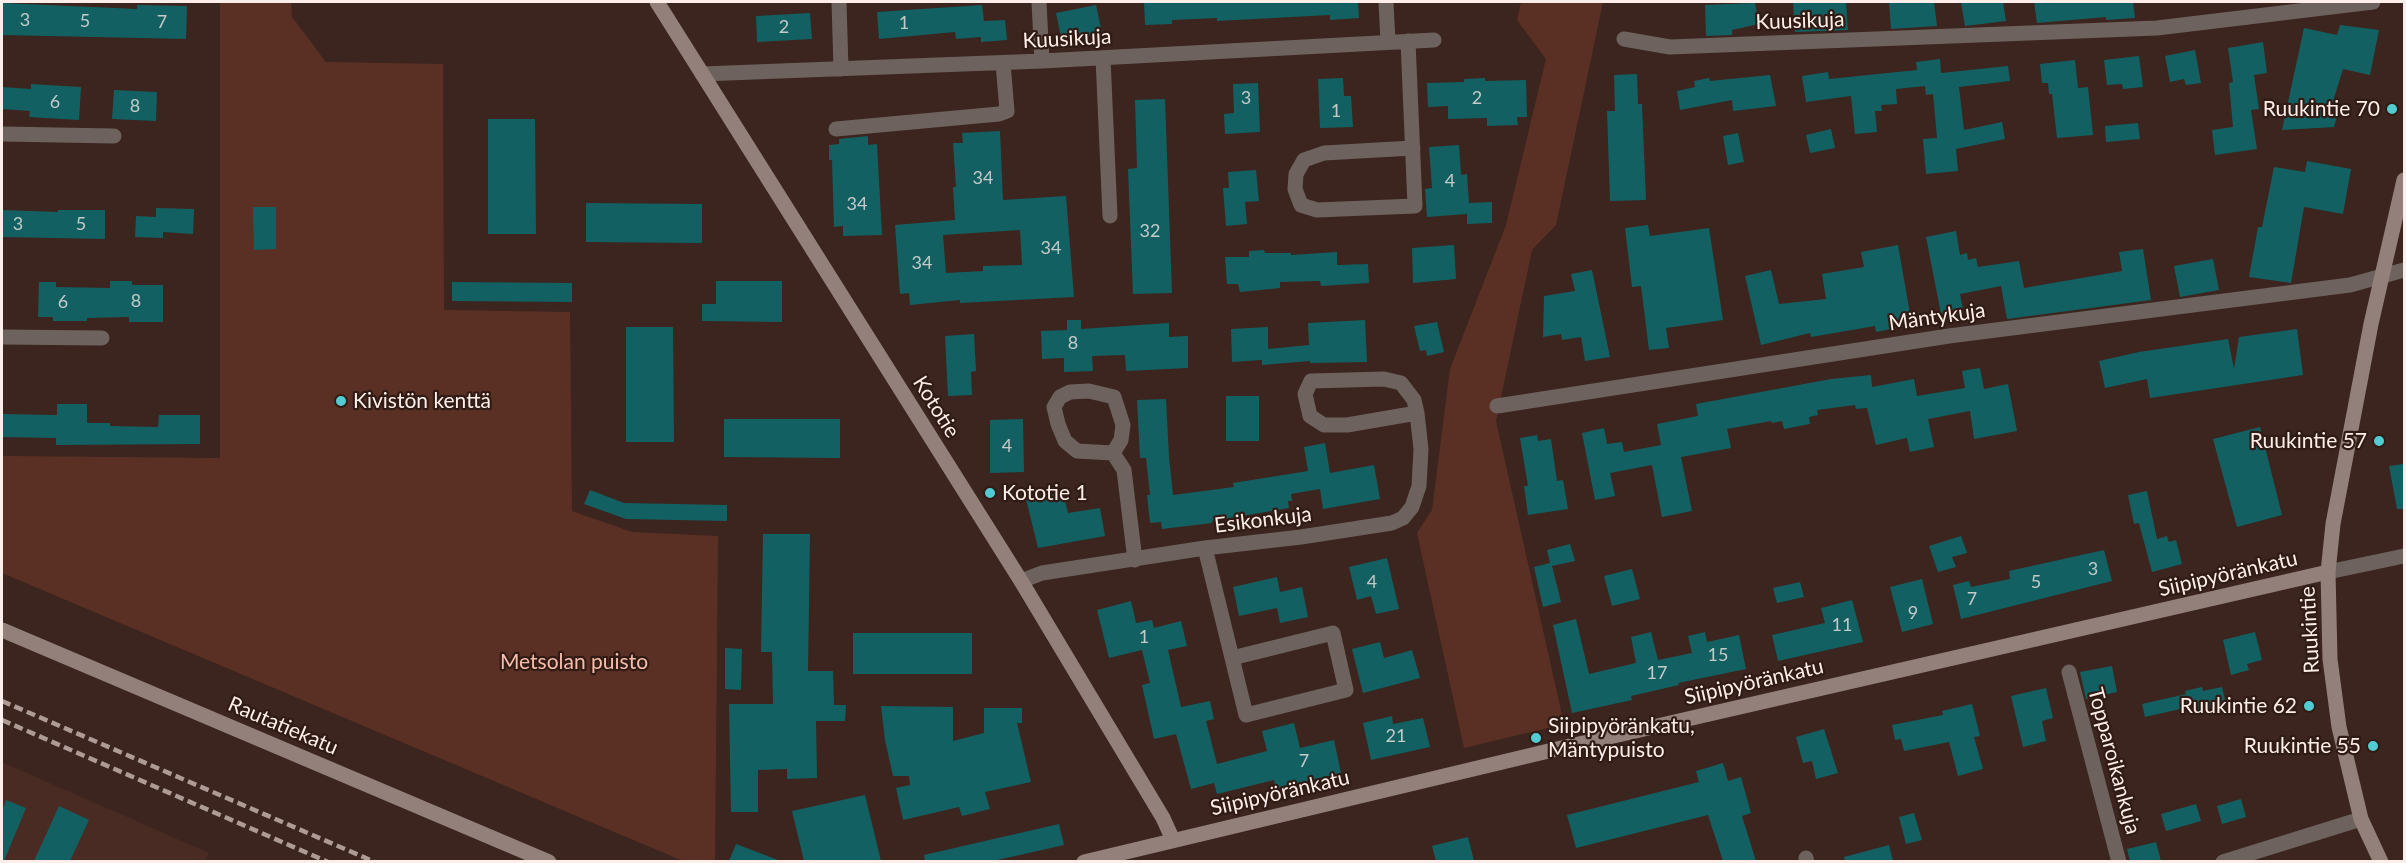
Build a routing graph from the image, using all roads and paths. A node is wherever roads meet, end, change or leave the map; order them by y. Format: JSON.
{"nodes":[{"id":1,"x":657,"y":2,"type":"edge"},
{"id":2,"x":839,"y":2,"type":"edge"},
{"id":3,"x":1039,"y":2,"type":"edge"},
{"id":4,"x":1386,"y":2,"type":"edge"},
{"id":5,"x":2373,"y":2,"type":"edge"},
{"id":6,"x":1624,"y":39,"type":"dead end"},
{"id":7,"x":1434,"y":40,"type":"dead end"},
{"id":8,"x":1408,"y":41,"type":"junction"},
{"id":9,"x":1388,"y":42,"type":"junction"},
{"id":10,"x":1103,"y":58,"type":"junction"},
{"id":11,"x":1042,"y":61,"type":"junction"},
{"id":12,"x":1003,"y":63,"type":"junction"},
{"id":13,"x":841,"y":69,"type":"junction"},
{"id":14,"x":702,"y":74,"type":"junction"},
{"id":15,"x":836,"y":129,"type":"dead end"},
{"id":16,"x":2,"y":134,"type":"edge"},
{"id":17,"x":114,"y":136,"type":"dead end"},
{"id":18,"x":1413,"y":148,"type":"junction"},
{"id":19,"x":2404,"y":180,"type":"edge"},
{"id":20,"x":1110,"y":216,"type":"dead end"},
{"id":21,"x":2404,"y":270,"type":"edge"},
{"id":22,"x":2382,"y":275,"type":"junction"},
{"id":23,"x":2,"y":337,"type":"edge"},
{"id":24,"x":102,"y":338,"type":"dead end"},
{"id":25,"x":1497,"y":406,"type":"dead end"},
{"id":26,"x":1417,"y":413,"type":"junction"},
{"id":27,"x":1113,"y":453,"type":"junction"},
{"id":28,"x":1205,"y":548,"type":"junction"},
{"id":29,"x":2404,"y":556,"type":"edge"},
{"id":30,"x":1135,"y":560,"type":"junction"},
{"id":31,"x":2328,"y":572,"type":"junction"},
{"id":32,"x":1021,"y":581,"type":"junction"},
{"id":33,"x":2,"y":630,"type":"edge"},
{"id":34,"x":1232,"y":658,"type":"junction"},
{"id":35,"x":2069,"y":672,"type":"dead end"},
{"id":36,"x":2361,"y":819,"type":"junction"},
{"id":37,"x":1173,"y":840,"type":"junction"},
{"id":38,"x":549,"y":861,"type":"edge"},
{"id":39,"x":1084,"y":861,"type":"edge"},
{"id":40,"x":2119,"y":861,"type":"edge"},
{"id":41,"x":2223,"y":861,"type":"edge"},
{"id":42,"x":2381,"y":861,"type":"edge"}],
"edges":[{"from":1,"to":14,"type":"street","name":"Kototie"},
{"from":2,"to":13,"type":"street"},
{"from":3,"to":11,"type":"street"},
{"from":4,"to":9,"type":"street"},
{"from":5,"to":6,"type":"street","name":"Kuusikuja"},
{"from":7,"to":8,"type":"street","name":"Kuusikuja"},
{"from":8,"to":9,"type":"street","name":"Kuusikuja"},
{"from":8,"to":18,"type":"street"},
{"from":9,"to":10,"type":"street","name":"Kuusikuja"},
{"from":10,"to":11,"type":"street","name":"Kuusikuja"},
{"from":10,"to":20,"type":"street"},
{"from":11,"to":12,"type":"street","name":"Kuusikuja"},
{"from":12,"to":13,"type":"street","name":"Kuusikuja"},
{"from":12,"to":15,"type":"street"},
{"from":13,"to":14,"type":"street","name":"Kuusikuja"},
{"from":14,"to":32,"type":"street","name":"Kototie"},
{"from":16,"to":17,"type":"street"},
{"from":18,"to":18,"type":"street"},
{"from":19,"to":22,"type":"street","name":"Ruukintie"},
{"from":21,"to":22,"type":"street","name":"Mäntykuja"},
{"from":22,"to":25,"type":"street","name":"Mäntykuja"},
{"from":22,"to":31,"type":"street","name":"Ruukintie"},
{"from":23,"to":24,"type":"street"},
{"from":26,"to":26,"type":"street","name":"Esikonkuja"},
{"from":26,"to":28,"type":"street","name":"Esikonkuja"},
{"from":27,"to":27,"type":"street"},
{"from":27,"to":30,"type":"street"},
{"from":28,"to":30,"type":"street","name":"Esikonkuja"},
{"from":28,"to":34,"type":"street"},
{"from":29,"to":31,"type":"street"},
{"from":30,"to":32,"type":"street","name":"Esikonkuja"},
{"from":31,"to":36,"type":"street","name":"Ruukintie"},
{"from":31,"to":37,"type":"street","name":"Siipipyöränkatu"},
{"from":32,"to":37,"type":"street","name":"Kototie"},
{"from":33,"to":38,"type":"street","name":"Rautatiekatu"},
{"from":34,"to":34,"type":"street"},
{"from":35,"to":40,"type":"street","name":"Topparoikankuja"},
{"from":36,"to":41,"type":"street"},
{"from":36,"to":42,"type":"street","name":"Ruukintie"},
{"from":37,"to":39,"type":"street","name":"Siipipyöränkatu"}]}
